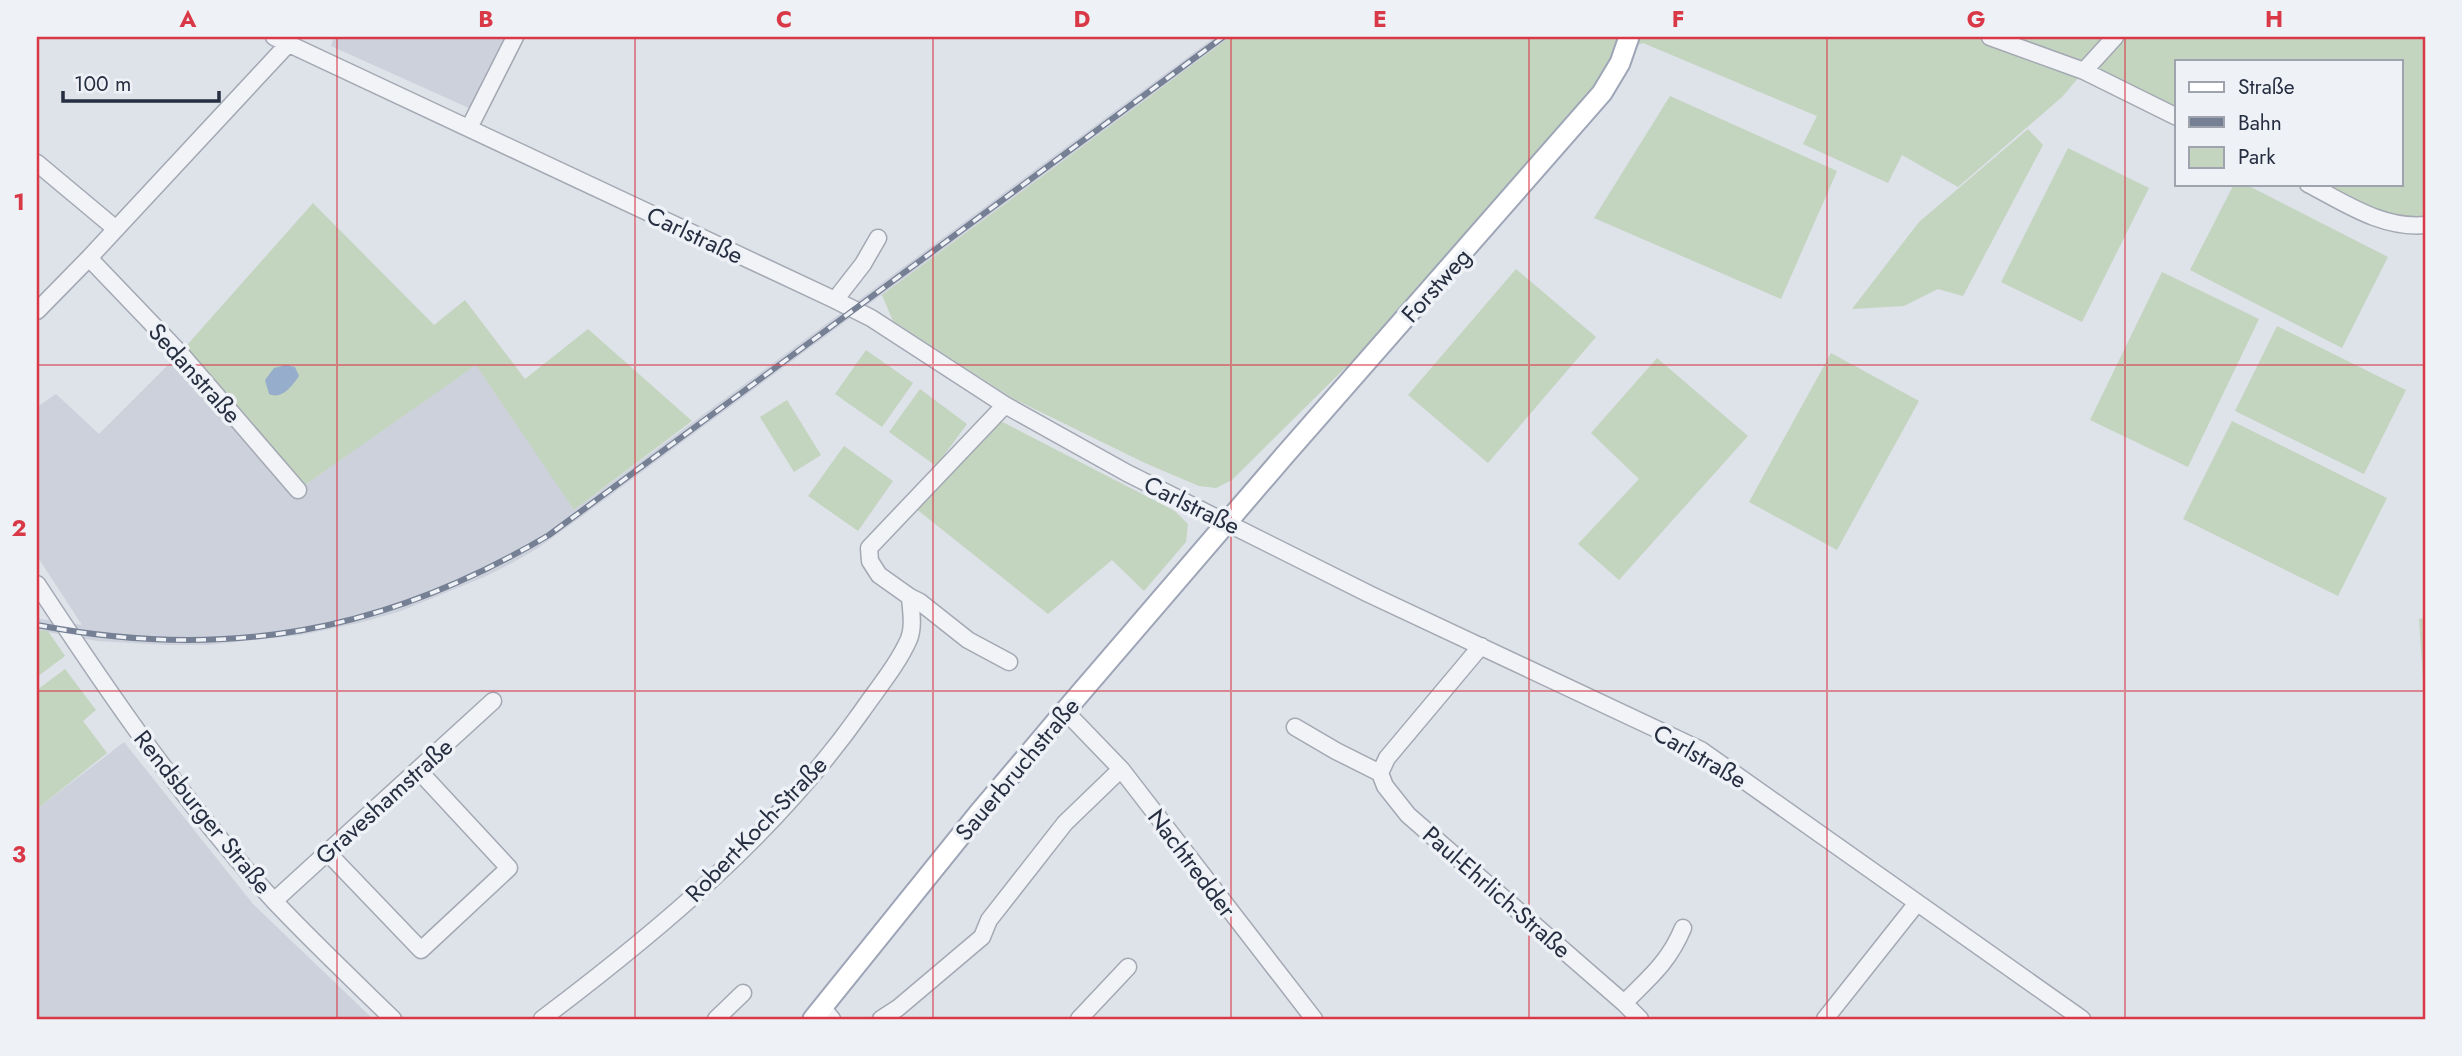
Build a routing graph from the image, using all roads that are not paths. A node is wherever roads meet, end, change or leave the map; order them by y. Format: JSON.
{"nodes":[{"id":1,"x":515,"y":37,"type":"edge"},
{"id":2,"x":1629,"y":37,"type":"edge"},
{"id":3,"x":1990,"y":37,"type":"edge"},
{"id":4,"x":2115,"y":37,"type":"edge"},
{"id":5,"x":282,"y":40,"type":"edge"},
{"id":6,"x":2084,"y":71,"type":"junction"},
{"id":7,"x":2175,"y":116,"type":"edge"},
{"id":8,"x":469,"y":128,"type":"junction"},
{"id":9,"x":37,"y":163,"type":"edge"},
{"id":10,"x":2312,"y":186,"type":"edge"},
{"id":11,"x":2425,"y":225,"type":"edge"},
{"id":12,"x":116,"y":229,"type":"junction"},
{"id":13,"x":878,"y":238,"type":"dead end"},
{"id":14,"x":89,"y":258,"type":"junction"},
{"id":15,"x":835,"y":300,"type":"junction"},
{"id":16,"x":37,"y":310,"type":"edge"},
{"id":17,"x":1004,"y":405,"type":"junction"},
{"id":18,"x":298,"y":490,"type":"dead end"},
{"id":19,"x":1228,"y":523,"type":"junction"},
{"id":20,"x":37,"y":584,"type":"edge"},
{"id":21,"x":910,"y":597,"type":"junction"},
{"id":22,"x":1481,"y":646,"type":"junction"},
{"id":23,"x":1009,"y":662,"type":"dead end"},
{"id":24,"x":493,"y":701,"type":"dead end"},
{"id":25,"x":1065,"y":711,"type":"junction"},
{"id":26,"x":1295,"y":727,"type":"dead end"},
{"id":27,"x":1121,"y":769,"type":"junction"},
{"id":28,"x":419,"y":771,"type":"junction"},
{"id":29,"x":1380,"y":773,"type":"junction"},
{"id":30,"x":327,"y":852,"type":"junction"},
{"id":31,"x":274,"y":901,"type":"junction"},
{"id":32,"x":1917,"y":903,"type":"junction"},
{"id":33,"x":1683,"y":929,"type":"dead end"},
{"id":34,"x":1128,"y":967,"type":"dead end"},
{"id":35,"x":743,"y":993,"type":"dead end"},
{"id":36,"x":1624,"y":1003,"type":"junction"},
{"id":37,"x":822,"y":1015,"type":"edge"},
{"id":38,"x":393,"y":1019,"type":"edge"},
{"id":39,"x":541,"y":1019,"type":"edge"},
{"id":40,"x":716,"y":1019,"type":"edge"},
{"id":41,"x":881,"y":1019,"type":"edge"},
{"id":42,"x":1079,"y":1019,"type":"edge"},
{"id":43,"x":1314,"y":1019,"type":"edge"},
{"id":44,"x":1640,"y":1019,"type":"edge"},
{"id":45,"x":1825,"y":1019,"type":"edge"},
{"id":46,"x":2082,"y":1019,"type":"edge"}],
"edges":[{"from":1,"to":8,"type":"street"},
{"from":2,"to":19,"type":"main road","name":"Forstweg"},
{"from":3,"to":6,"type":"street"},
{"from":4,"to":6,"type":"street"},
{"from":5,"to":8,"type":"street","name":"Carlstraße"},
{"from":5,"to":12,"type":"street"},
{"from":6,"to":7,"type":"street"},
{"from":8,"to":15,"type":"street","name":"Carlstraße"},
{"from":9,"to":12,"type":"street"},
{"from":10,"to":11,"type":"street"},
{"from":12,"to":14,"type":"street"},
{"from":13,"to":15,"type":"street"},
{"from":14,"to":16,"type":"street"},
{"from":14,"to":18,"type":"street","name":"Sedanstraße"},
{"from":15,"to":17,"type":"street","name":"Carlstraße"},
{"from":17,"to":19,"type":"street","name":"Carlstraße"},
{"from":17,"to":21,"type":"street"},
{"from":19,"to":22,"type":"street","name":"Carlstraße"},
{"from":19,"to":25,"type":"main road","name":"Sauerbruchstraße"},
{"from":20,"to":31,"type":"street","name":"Rendsburger Straße"},
{"from":21,"to":23,"type":"street"},
{"from":21,"to":39,"type":"street","name":"Robert-Koch-Straße"},
{"from":22,"to":29,"type":"street"},
{"from":22,"to":32,"type":"street","name":"Carlstraße"},
{"from":24,"to":28,"type":"street","name":"Graveshamstraße"},
{"from":25,"to":27,"type":"street","name":"Nachtredder"},
{"from":25,"to":37,"type":"main road","name":"Sauerbruchstraße"},
{"from":26,"to":29,"type":"street"},
{"from":27,"to":41,"type":"street"},
{"from":27,"to":43,"type":"street","name":"Nachtredder"},
{"from":28,"to":30,"type":"street","name":"Graveshamstraße"},
{"from":28,"to":30,"type":"street"},
{"from":29,"to":36,"type":"street","name":"Paul-Ehrlich-Straße"},
{"from":30,"to":31,"type":"street","name":"Graveshamstraße"},
{"from":31,"to":38,"type":"street","name":"Rendsburger Straße"},
{"from":32,"to":45,"type":"street"},
{"from":32,"to":46,"type":"street","name":"Carlstraße"},
{"from":33,"to":36,"type":"street"},
{"from":34,"to":42,"type":"street"},
{"from":35,"to":40,"type":"street"},
{"from":36,"to":44,"type":"street","name":"Paul-Ehrlich-Straße"}]}
